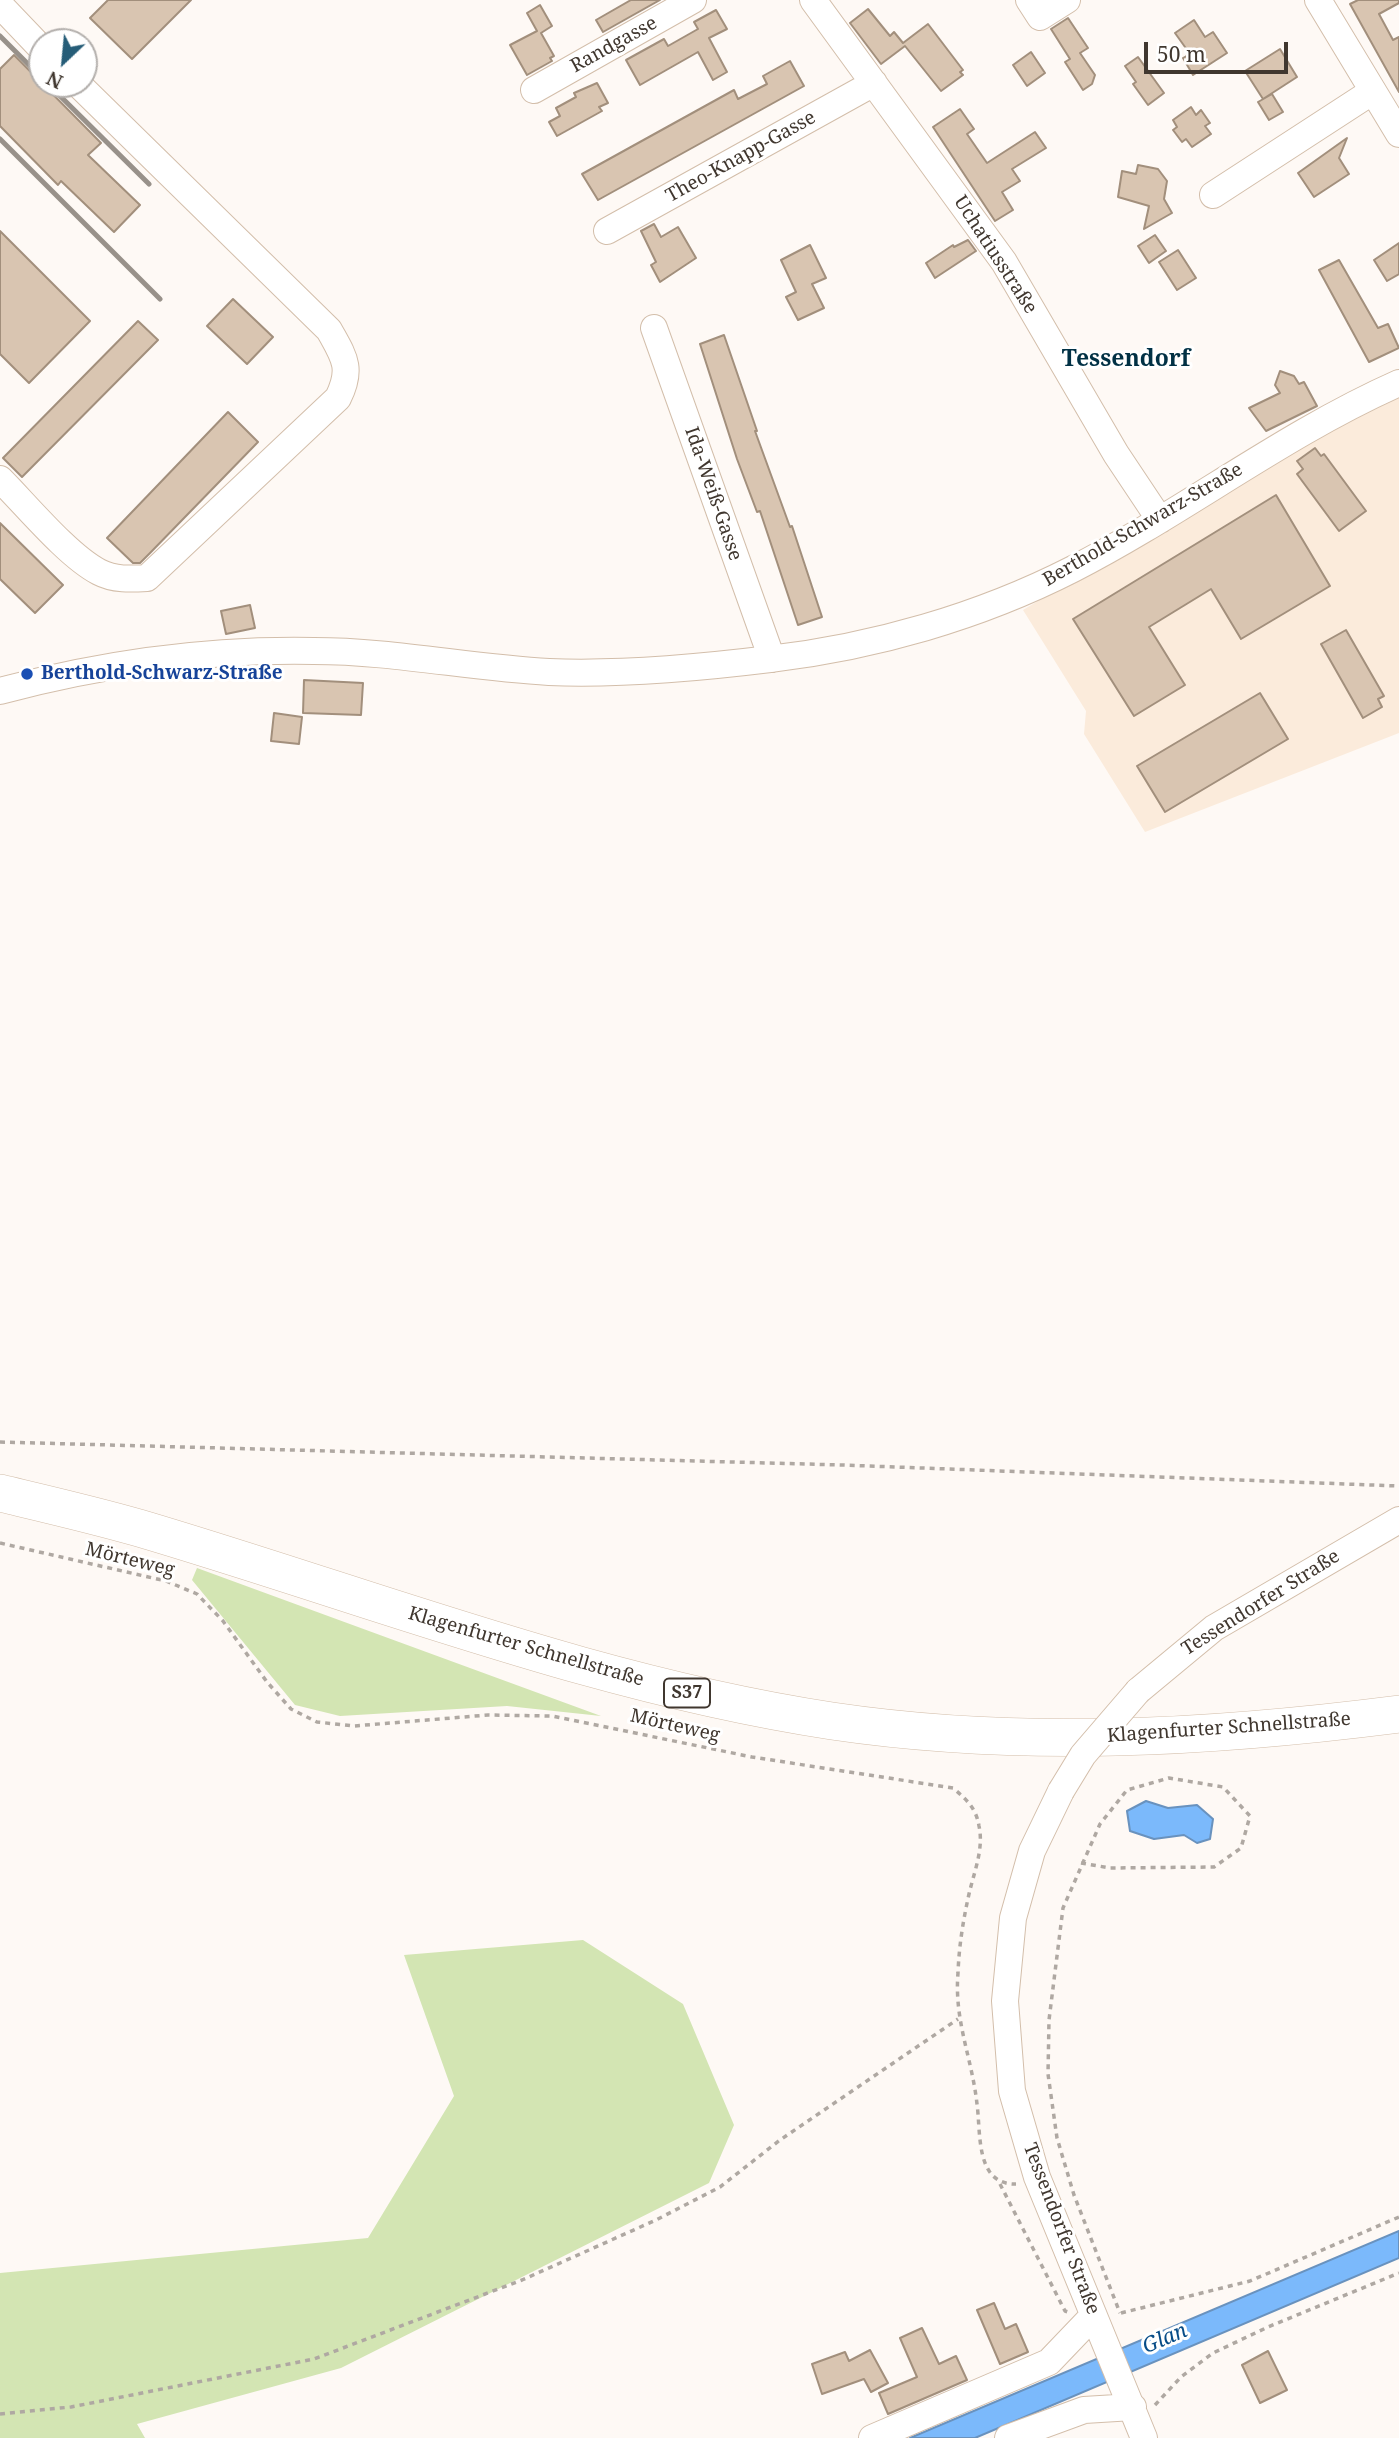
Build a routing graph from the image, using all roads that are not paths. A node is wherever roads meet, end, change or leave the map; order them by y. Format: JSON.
{"nodes":[{"id":1,"x":693,"y":0,"type":"edge"},
{"id":2,"x":813,"y":0,"type":"edge"},
{"id":3,"x":1029,"y":0,"type":"edge"},
{"id":4,"x":1067,"y":0,"type":"edge"},
{"id":5,"x":1318,"y":0,"type":"edge"},
{"id":6,"x":0,"y":5,"type":"edge"},
{"id":7,"x":28,"y":34,"type":"edge"},
{"id":8,"x":874,"y":83,"type":"junction"},
{"id":9,"x":534,"y":90,"type":"dead end"},
{"id":10,"x":1373,"y":91,"type":"junction"},
{"id":11,"x":92,"y":98,"type":"edge"},
{"id":12,"x":1399,"y":134,"type":"edge"},
{"id":13,"x":1213,"y":195,"type":"dead end"},
{"id":14,"x":607,"y":231,"type":"dead end"},
{"id":15,"x":654,"y":328,"type":"dead end"},
{"id":16,"x":1399,"y":383,"type":"edge"},
{"id":17,"x":0,"y":479,"type":"edge"},
{"id":18,"x":1160,"y":520,"type":"junction"},
{"id":19,"x":772,"y":659,"type":"junction"},
{"id":20,"x":0,"y":691,"type":"edge"},
{"id":21,"x":0,"y":1493,"type":"edge"},
{"id":22,"x":1399,"y":1520,"type":"edge"},
{"id":23,"x":1399,"y":1714,"type":"edge"},
{"id":24,"x":1093,"y":2316,"type":"junction"},
{"id":25,"x":1129,"y":2398,"type":"junction"},
{"id":26,"x":872,"y":2438,"type":"edge"},
{"id":27,"x":1008,"y":2438,"type":"edge"},
{"id":28,"x":1144,"y":2438,"type":"edge"}],
"edges":[{"from":1,"to":9,"type":"street","name":"Randgasse"},
{"from":2,"to":8,"type":"street","name":"Uchatiusstraße"},
{"from":3,"to":4,"type":"street"},
{"from":5,"to":10,"type":"street"},
{"from":6,"to":7,"type":"street"},
{"from":8,"to":14,"type":"street","name":"Theo-Knapp-Gasse"},
{"from":8,"to":18,"type":"street","name":"Uchatiusstraße"},
{"from":10,"to":12,"type":"street"},
{"from":10,"to":13,"type":"street"},
{"from":11,"to":17,"type":"street"},
{"from":15,"to":19,"type":"street","name":"Ida-Weiß-Gasse"},
{"from":16,"to":18,"type":"street","name":"Berthold-Schwarz-Straße"},
{"from":18,"to":19,"type":"street","name":"Berthold-Schwarz-Straße"},
{"from":19,"to":20,"type":"street","name":"Berthold-Schwarz-Straße"},
{"from":21,"to":23,"type":"highway","name":"Klagenfurter Schnellstraße","number":"S37"},
{"from":22,"to":24,"type":"street","name":"Tessendorfer Straße","bridge":true},
{"from":24,"to":25,"type":"street","name":"Tessendorfer Straße"},
{"from":24,"to":26,"type":"street"},
{"from":25,"to":27,"type":"street"},
{"from":25,"to":28,"type":"street","name":"Tessendorfer Straße"}]}
